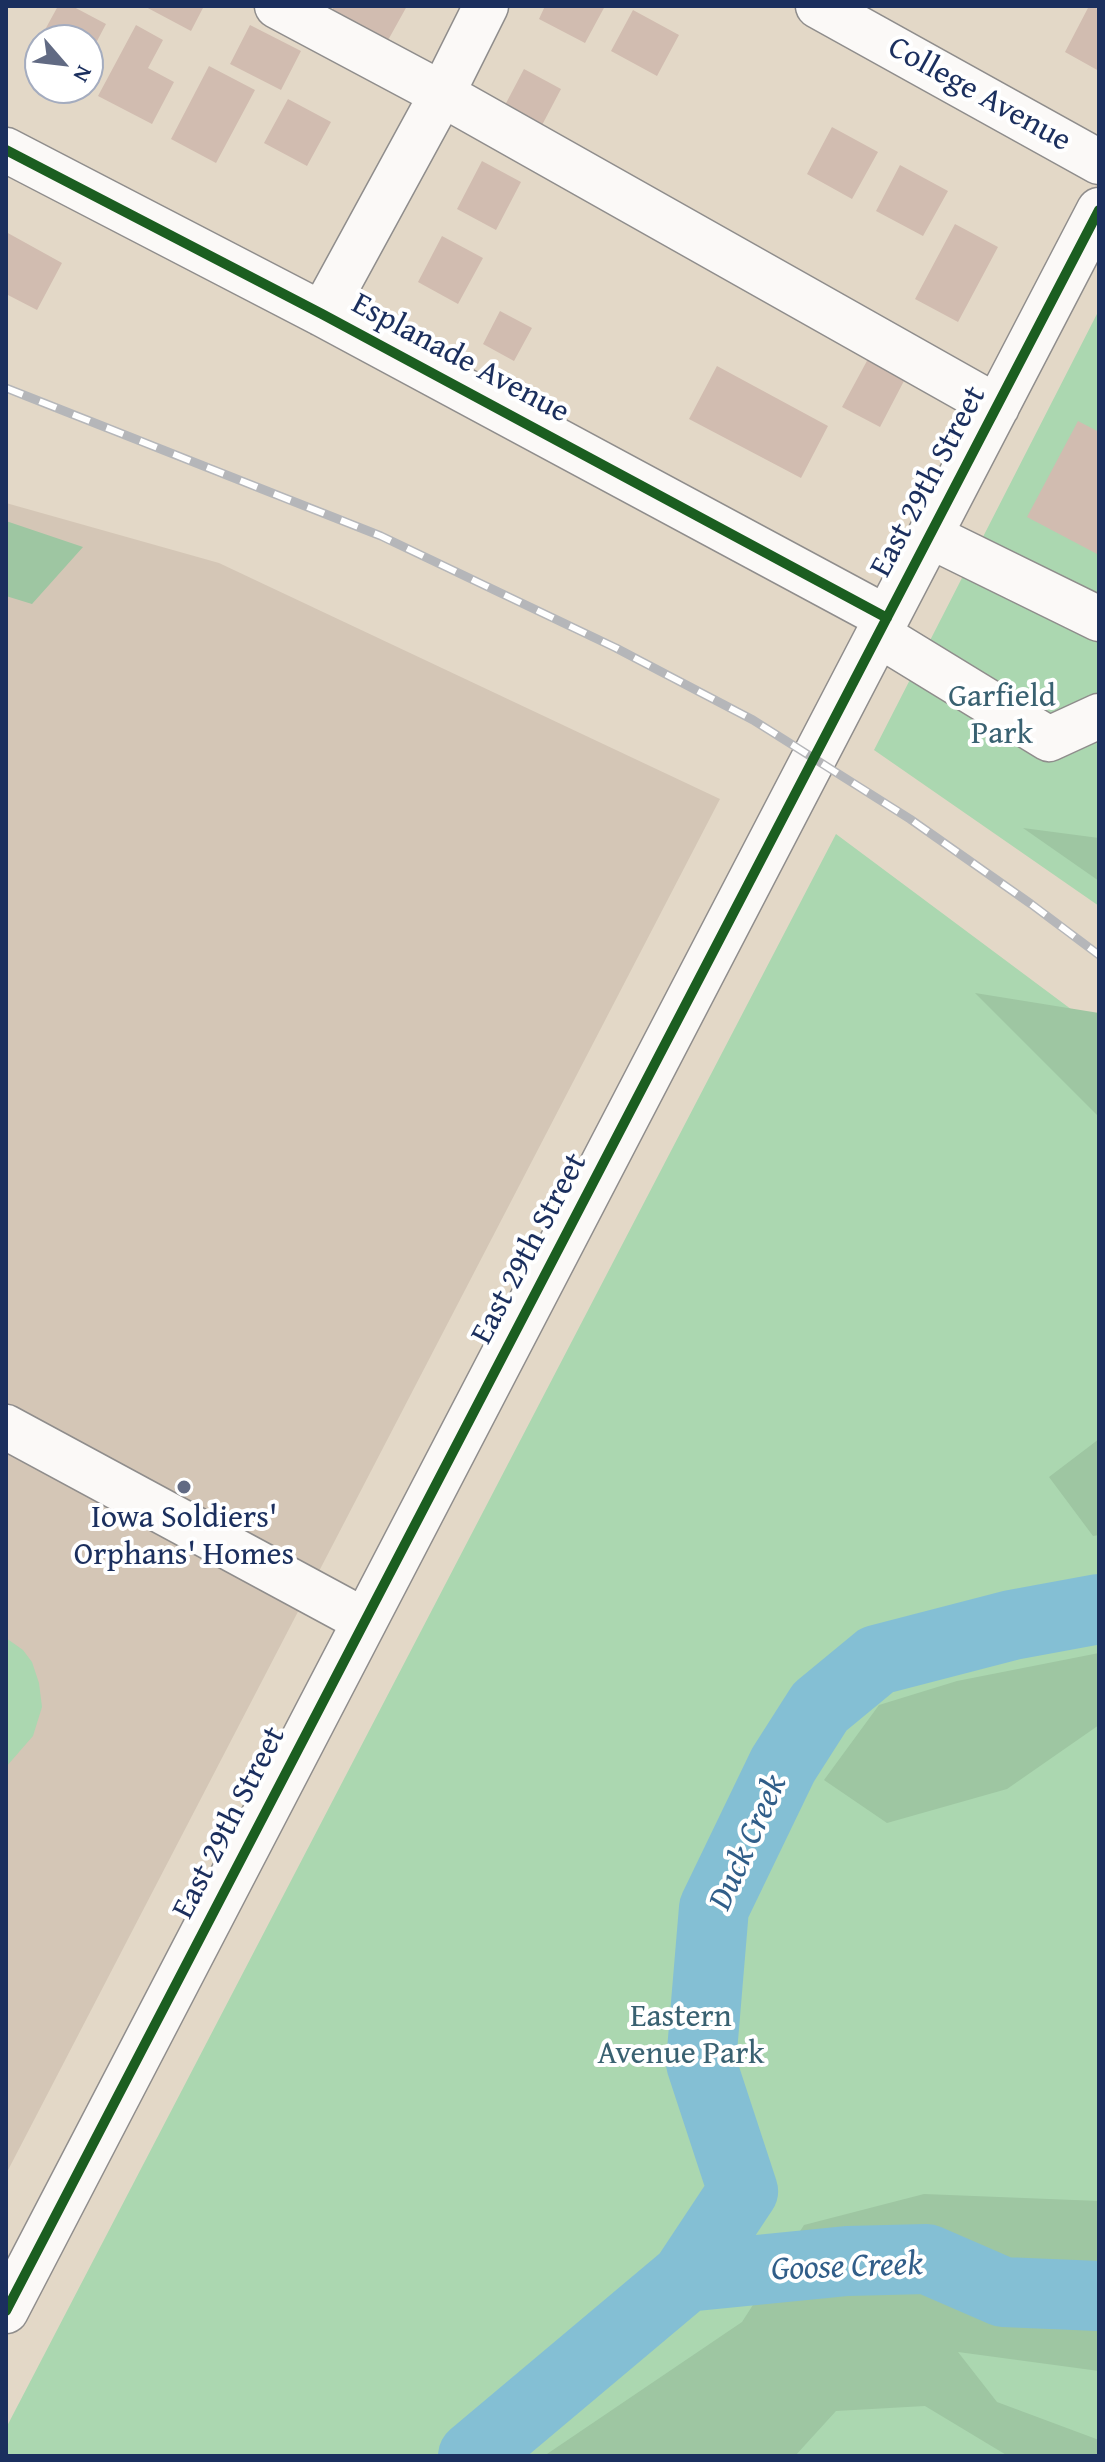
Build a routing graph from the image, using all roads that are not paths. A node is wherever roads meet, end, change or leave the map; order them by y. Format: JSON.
{"nodes":[{"id":1,"x":277,"y":6,"type":"edge"},
{"id":2,"x":486,"y":6,"type":"edge"},
{"id":3,"x":818,"y":6,"type":"edge"},
{"id":4,"x":442,"y":94,"type":"junction"},
{"id":5,"x":6,"y":150,"type":"edge"},
{"id":6,"x":1099,"y":162,"type":"edge"},
{"id":7,"x":1099,"y":210,"type":"edge"},
{"id":8,"x":322,"y":314,"type":"junction"},
{"id":9,"x":997,"y":407,"type":"junction"},
{"id":10,"x":930,"y":536,"type":"junction"},
{"id":11,"x":1099,"y":619,"type":"edge"},
{"id":12,"x":883,"y":627,"type":"junction"},
{"id":13,"x":1099,"y":716,"type":"edge"},
{"id":14,"x":6,"y":1427,"type":"edge"},
{"id":15,"x":365,"y":1621,"type":"junction"},
{"id":16,"x":6,"y":2311,"type":"edge"}],
"edges":[{"from":1,"to":4,"type":"street"},
{"from":2,"to":4,"type":"street"},
{"from":3,"to":6,"type":"street","name":"College Avenue"},
{"from":4,"to":8,"type":"street"},
{"from":4,"to":9,"type":"street"},
{"from":5,"to":8,"type":"street","name":"Esplanade Avenue"},
{"from":7,"to":9,"type":"street","name":"East 29th Street"},
{"from":8,"to":12,"type":"street","name":"Esplanade Avenue"},
{"from":9,"to":10,"type":"street","name":"East 29th Street"},
{"from":10,"to":11,"type":"street"},
{"from":10,"to":12,"type":"street","name":"East 29th Street"},
{"from":12,"to":13,"type":"street","name":"Esplanade Avenue"},
{"from":12,"to":15,"type":"street","name":"East 29th Street"},
{"from":14,"to":15,"type":"street"},
{"from":15,"to":16,"type":"street","name":"East 29th Street"}]}
